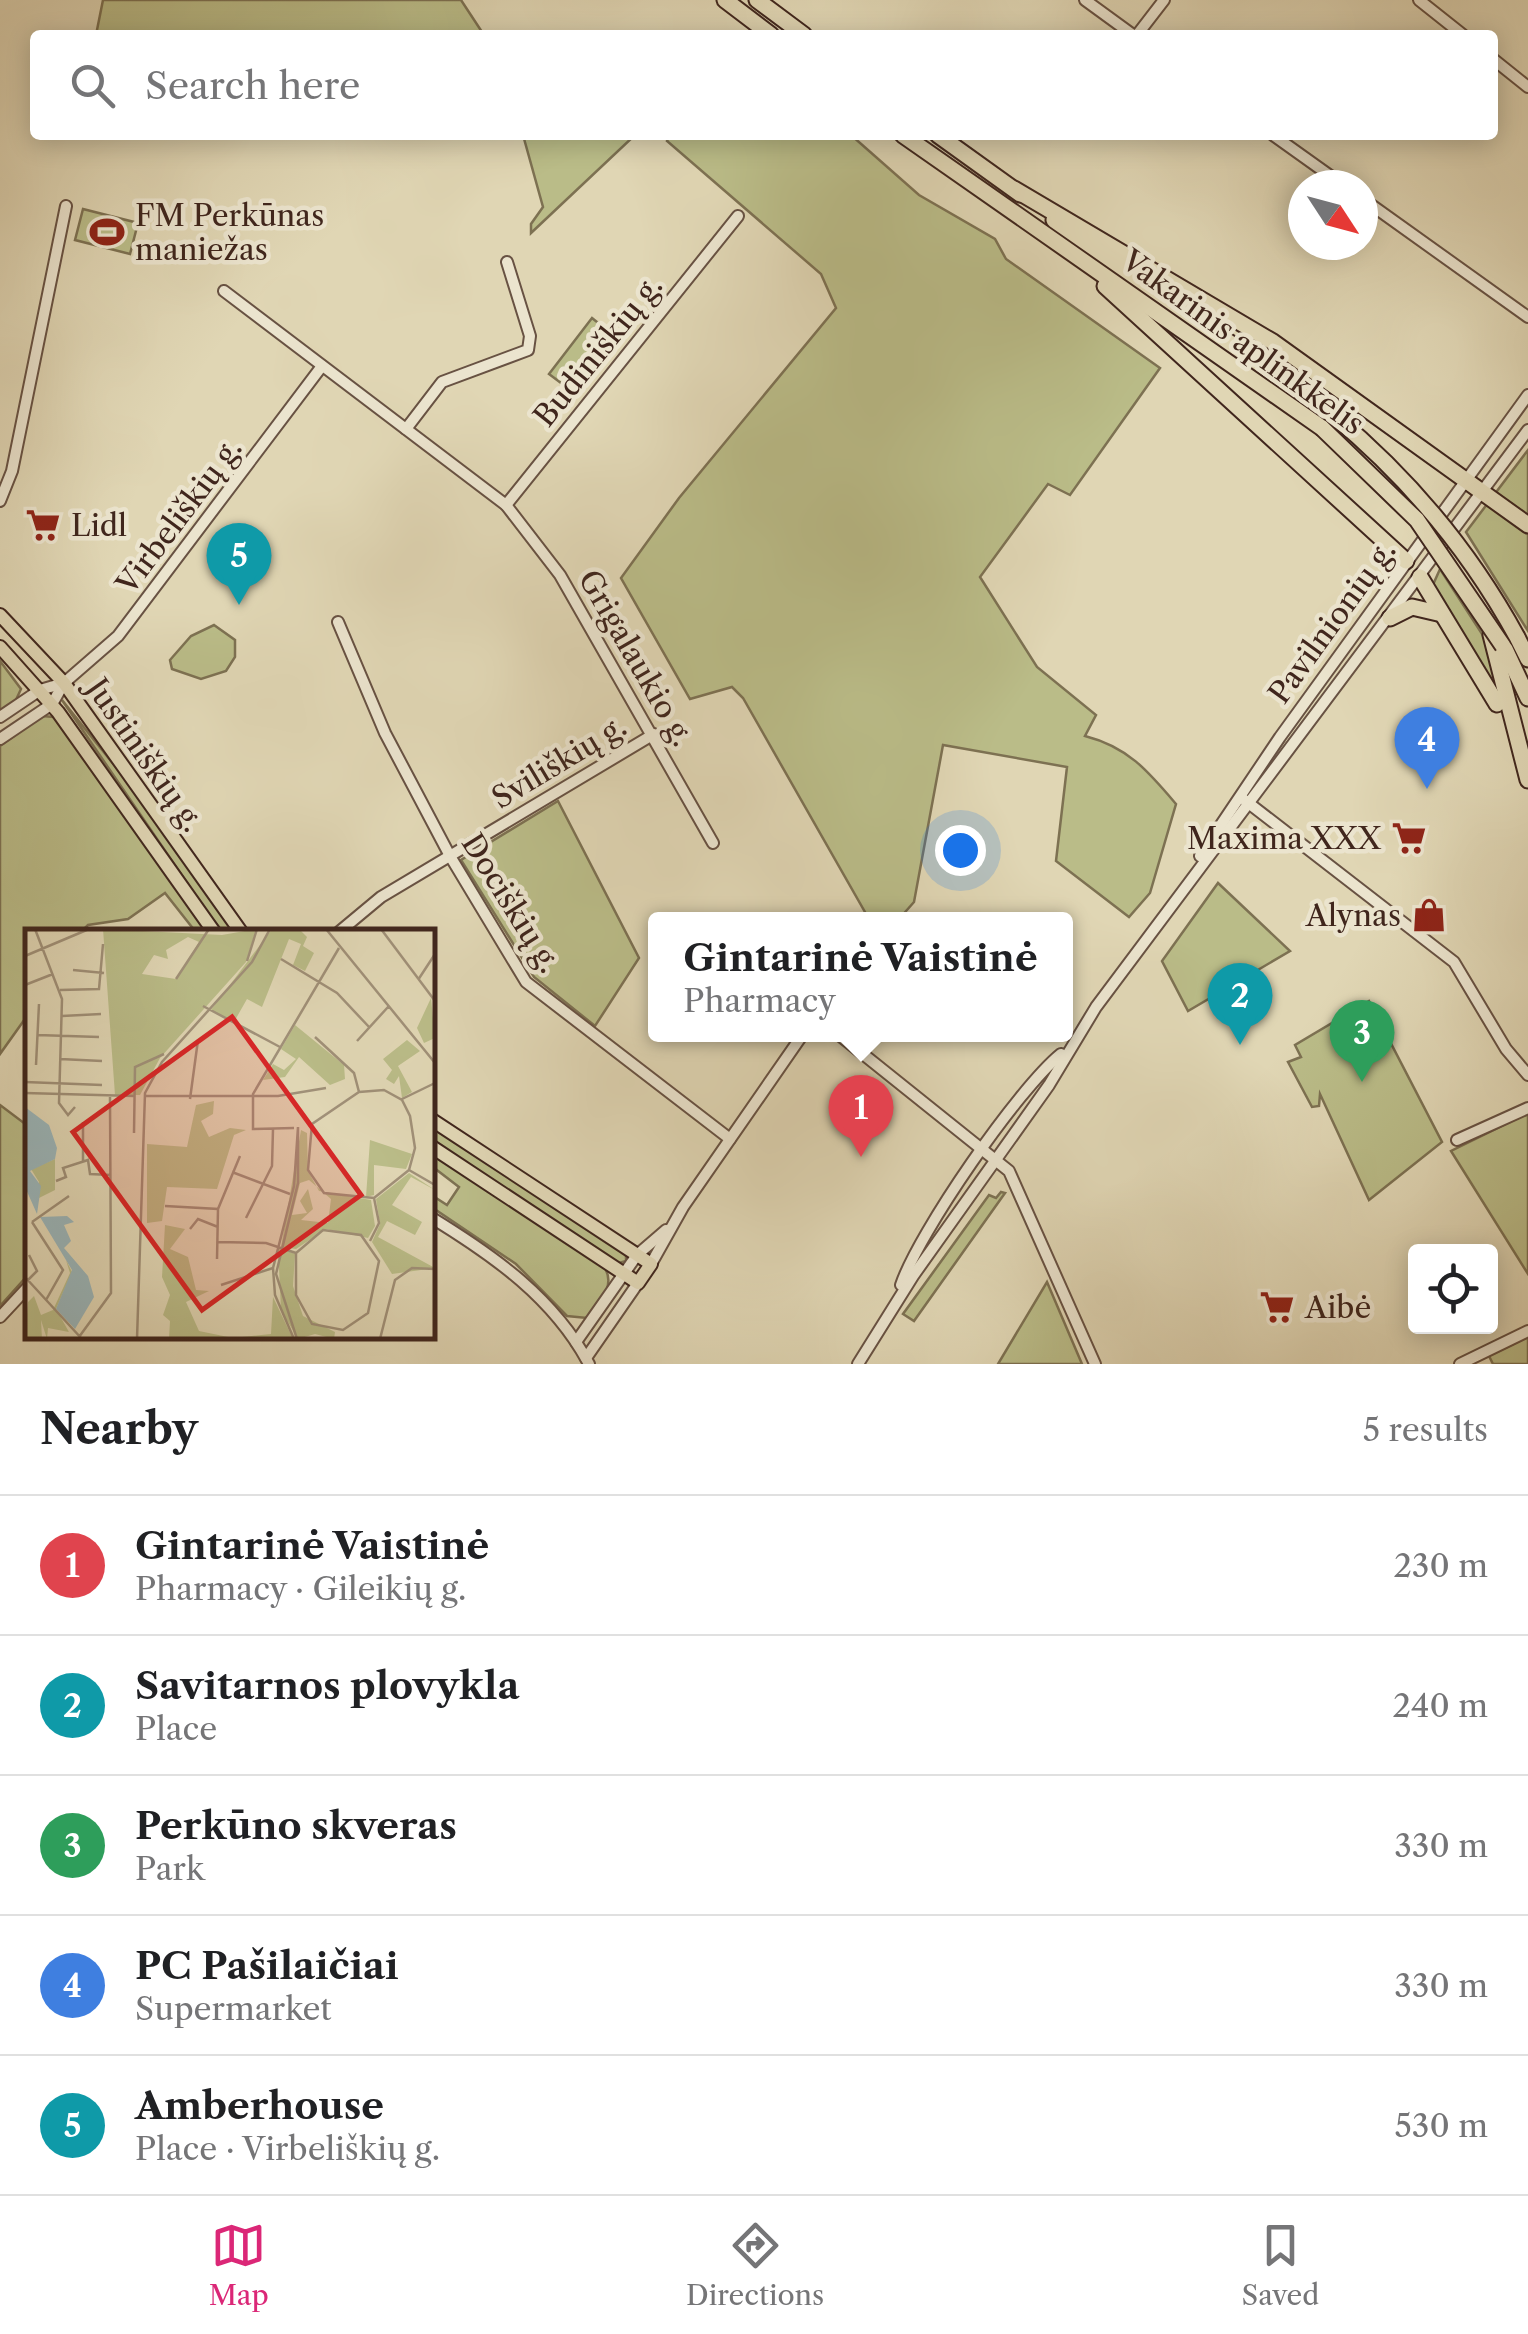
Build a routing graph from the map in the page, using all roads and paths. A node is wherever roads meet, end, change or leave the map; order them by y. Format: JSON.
{"nodes":[{"id":1,"x":725,"y":0,"type":"edge"},
{"id":2,"x":757,"y":0,"type":"edge"},
{"id":3,"x":1085,"y":0,"type":"edge"},
{"id":4,"x":1164,"y":0,"type":"edge"},
{"id":5,"x":1419,"y":0,"type":"edge"},
{"id":6,"x":764,"y":30,"type":"edge"},
{"id":7,"x":797,"y":30,"type":"edge"},
{"id":8,"x":1128,"y":30,"type":"edge"},
{"id":9,"x":1139,"y":30,"type":"edge"},
{"id":10,"x":1457,"y":30,"type":"edge"},
{"id":11,"x":1498,"y":63,"type":"edge"},
{"id":12,"x":1528,"y":87,"type":"edge"},
{"id":13,"x":910,"y":140,"type":"edge"},
{"id":14,"x":945,"y":140,"type":"edge"},
{"id":15,"x":1280,"y":140,"type":"edge"},
{"id":16,"x":1322,"y":170,"type":"edge"},
{"id":17,"x":1014,"y":190,"type":"junction"},
{"id":18,"x":66,"y":206,"type":"dead end"},
{"id":19,"x":1378,"y":210,"type":"edge"},
{"id":20,"x":738,"y":216,"type":"dead end"},
{"id":21,"x":507,"y":262,"type":"dead end"},
{"id":22,"x":1081,"y":262,"type":"junction"},
{"id":23,"x":224,"y":291,"type":"dead end"},
{"id":24,"x":1528,"y":316,"type":"edge"},
{"id":25,"x":322,"y":366,"type":"junction"},
{"id":26,"x":1528,"y":396,"type":"edge"},
{"id":27,"x":1327,"y":422,"type":"junction"},
{"id":28,"x":406,"y":428,"type":"junction"},
{"id":29,"x":1528,"y":430,"type":"edge"},
{"id":30,"x":1466,"y":480,"type":"junction"},
{"id":31,"x":1483,"y":492,"type":"junction"},
{"id":32,"x":0,"y":502,"type":"edge"},
{"id":33,"x":506,"y":505,"type":"junction"},
{"id":34,"x":1528,"y":526,"type":"edge"},
{"id":35,"x":1410,"y":556,"type":"junction"},
{"id":36,"x":1420,"y":578,"type":"junction"},
{"id":37,"x":1442,"y":614,"type":"junction"},
{"id":38,"x":0,"y":615,"type":"edge"},
{"id":39,"x":1390,"y":618,"type":"junction"},
{"id":40,"x":338,"y":622,"type":"dead end"},
{"id":41,"x":1506,"y":644,"type":"junction"},
{"id":42,"x":0,"y":646,"type":"edge"},
{"id":43,"x":1528,"y":658,"type":"edge"},
{"id":44,"x":64,"y":683,"type":"junction"},
{"id":45,"x":40,"y":690,"type":"junction"},
{"id":46,"x":1528,"y":698,"type":"edge"},
{"id":47,"x":52,"y":704,"type":"junction"},
{"id":48,"x":1497,"y":704,"type":"dead end"},
{"id":49,"x":0,"y":718,"type":"edge"},
{"id":50,"x":654,"y":734,"type":"junction"},
{"id":51,"x":0,"y":740,"type":"edge"},
{"id":52,"x":1528,"y":780,"type":"edge"},
{"id":53,"x":1243,"y":798,"type":"junction"},
{"id":54,"x":714,"y":843,"type":"dead end"},
{"id":55,"x":450,"y":856,"type":"junction"},
{"id":56,"x":212,"y":929,"type":"edge"},
{"id":57,"x":239,"y":929,"type":"edge"},
{"id":58,"x":343,"y":929,"type":"edge"},
{"id":59,"x":1073,"y":1041,"type":"edge"},
{"id":60,"x":797,"y":1042,"type":"edge"},
{"id":61,"x":848,"y":1042,"type":"edge"},
{"id":62,"x":1072,"y":1042,"type":"edge"},
{"id":63,"x":1067,"y":1049,"type":"junction"},
{"id":64,"x":1522,"y":1062,"type":"edge"},
{"id":65,"x":1528,"y":1074,"type":"edge"},
{"id":66,"x":1526,"y":1105,"type":"edge"},
{"id":67,"x":435,"y":1122,"type":"edge"},
{"id":68,"x":730,"y":1140,"type":"junction"},
{"id":69,"x":1457,"y":1140,"type":"dead end"},
{"id":70,"x":435,"y":1149,"type":"edge"},
{"id":71,"x":985,"y":1149,"type":"junction"},
{"id":72,"x":997,"y":1158,"type":"junction"},
{"id":73,"x":435,"y":1220,"type":"edge"},
{"id":74,"x":672,"y":1225,"type":"junction"},
{"id":75,"x":637,"y":1255,"type":"junction"},
{"id":76,"x":651,"y":1264,"type":"junction"},
{"id":77,"x":624,"y":1274,"type":"junction"},
{"id":78,"x":638,"y":1283,"type":"junction"},
{"id":79,"x":25,"y":1289,"type":"edge"},
{"id":80,"x":896,"y":1300,"type":"junction"},
{"id":81,"x":0,"y":1317,"type":"edge"},
{"id":82,"x":1528,"y":1331,"type":"edge"},
{"id":83,"x":576,"y":1342,"type":"junction"},
{"id":84,"x":588,"y":1361,"type":"edge"},
{"id":85,"x":858,"y":1364,"type":"edge"},
{"id":86,"x":1095,"y":1364,"type":"edge"},
{"id":87,"x":1460,"y":1364,"type":"edge"}],
"edges":[{"from":1,"to":6,"type":"highway"},
{"from":2,"to":7,"type":"highway"},
{"from":3,"to":8,"type":"street"},
{"from":4,"to":9,"type":"street"},
{"from":5,"to":10,"type":"street"},
{"from":11,"to":12,"type":"street"},
{"from":13,"to":22,"type":"highway","name":"Vakarinis aplinkkelis"},
{"from":14,"to":17,"type":"highway","name":"Vakarinis aplinkkelis"},
{"from":15,"to":16,"type":"street"},
{"from":17,"to":27,"type":"highway","name":"Vakarinis aplinkkelis"},
{"from":17,"to":30,"type":"highway"},
{"from":18,"to":32,"type":"street"},
{"from":19,"to":24,"type":"street"},
{"from":20,"to":33,"type":"street","name":"Budiniškių g."},
{"from":21,"to":28,"type":"street"},
{"from":22,"to":27,"type":"highway","name":"Vakarinis aplinkkelis"},
{"from":22,"to":35,"type":"highway"},
{"from":23,"to":25,"type":"street"},
{"from":25,"to":28,"type":"street"},
{"from":25,"to":44,"type":"street","name":"Virbeliškių g."},
{"from":26,"to":30,"type":"street","name":"Pavilnionių g."},
{"from":27,"to":41,"type":"highway","name":"Vakarinis aplinkkelis","bridge":true},
{"from":27,"to":41,"type":"highway","name":"Vakarinis aplinkkelis","bridge":true},
{"from":28,"to":33,"type":"street"},
{"from":29,"to":31,"type":"street","name":"Pavilnionių g."},
{"from":30,"to":31,"type":"highway"},
{"from":30,"to":35,"type":"street","name":"Pavilnionių g."},
{"from":31,"to":34,"type":"highway"},
{"from":31,"to":36,"type":"street","name":"Pavilnionių g."},
{"from":33,"to":50,"type":"street","name":"Grigalaukio g."},
{"from":35,"to":36,"type":"street"},
{"from":35,"to":53,"type":"street","name":"Pavilnionių g."},
{"from":36,"to":37,"type":"highway"},
{"from":36,"to":39,"type":"street","name":"Pavilnionių g."},
{"from":37,"to":39,"type":"highway"},
{"from":37,"to":48,"type":"highway"},
{"from":38,"to":44,"type":"main road","name":"Justiniškių g."},
{"from":39,"to":53,"type":"street","name":"Pavilnionių g."},
{"from":40,"to":55,"type":"street","name":"Dociškių g."},
{"from":41,"to":43,"type":"highway","name":"Vakarinis aplinkkelis"},
{"from":41,"to":46,"type":"highway","name":"Vakarinis aplinkkelis"},
{"from":41,"to":52,"type":"highway"},
{"from":42,"to":45,"type":"main road","name":"Justiniškių g."},
{"from":44,"to":45,"type":"street"},
{"from":44,"to":47,"type":"street"},
{"from":44,"to":57,"type":"main road","name":"Justiniškių g."},
{"from":45,"to":47,"type":"main road","name":"Justiniškių g."},
{"from":45,"to":49,"type":"street"},
{"from":47,"to":51,"type":"street"},
{"from":47,"to":56,"type":"main road","name":"Justiniškių g."},
{"from":50,"to":54,"type":"street","name":"Grigalaukio g."},
{"from":50,"to":55,"type":"street","name":"Sviliškių g."},
{"from":53,"to":59,"type":"street","name":"Pavilnionių g."},
{"from":53,"to":64,"type":"street"},
{"from":55,"to":58,"type":"street","name":"Sviliškių g."},
{"from":55,"to":68,"type":"street","name":"Dociškių g."},
{"from":60,"to":68,"type":"street"},
{"from":61,"to":71,"type":"street"},
{"from":62,"to":63,"type":"street","name":"Pavilnionių g."},
{"from":63,"to":71,"type":"street","name":"Pavilnionių g."},
{"from":63,"to":72,"type":"street","name":"Pavilnionių g."},
{"from":64,"to":65,"type":"street"},
{"from":66,"to":69,"type":"street"},
{"from":67,"to":75,"type":"main road"},
{"from":68,"to":74,"type":"street"},
{"from":70,"to":77,"type":"main road"},
{"from":71,"to":72,"type":"street"},
{"from":71,"to":80,"type":"street","name":"Pavilnionių g."},
{"from":72,"to":80,"type":"street","name":"Pavilnionių g."},
{"from":72,"to":86,"type":"street"},
{"from":73,"to":83,"type":"street"},
{"from":74,"to":75,"type":"street"},
{"from":74,"to":76,"type":"street"},
{"from":75,"to":76,"type":"main road"},
{"from":75,"to":77,"type":"street"},
{"from":76,"to":78,"type":"main road"},
{"from":77,"to":78,"type":"main road"},
{"from":77,"to":83,"type":"street"},
{"from":78,"to":84,"type":"street"},
{"from":79,"to":81,"type":"street"},
{"from":80,"to":85,"type":"street","name":"Pavilnionių g."},
{"from":82,"to":87,"type":"street"},
{"from":83,"to":84,"type":"street"}]}
